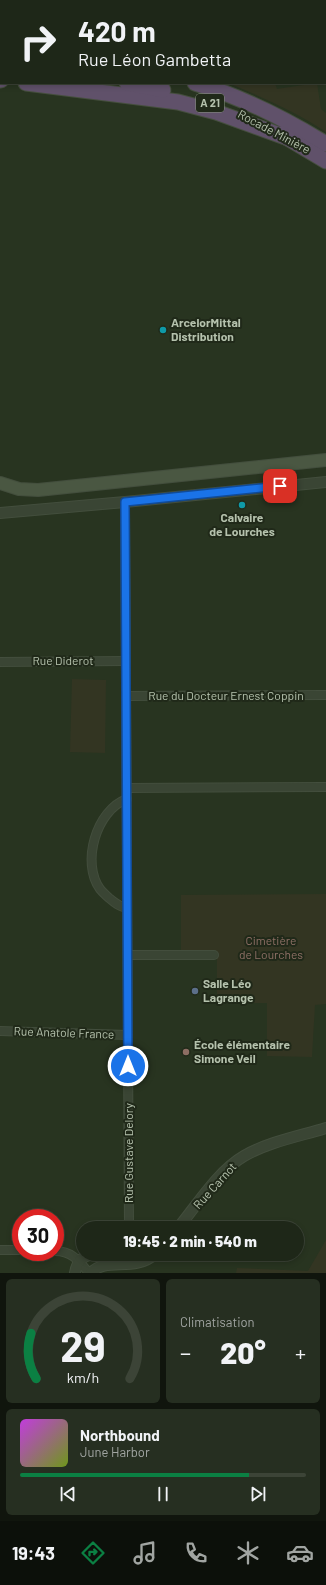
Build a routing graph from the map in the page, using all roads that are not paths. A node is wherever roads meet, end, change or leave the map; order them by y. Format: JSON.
{"nodes":[{"id":1,"x":34,"y":84,"type":"edge"},
{"id":2,"x":132,"y":84,"type":"edge"},
{"id":3,"x":198,"y":84,"type":"edge"},
{"id":4,"x":288,"y":138,"type":"junction"},
{"id":5,"x":326,"y":144,"type":"edge"},
{"id":6,"x":326,"y":161,"type":"edge"},
{"id":7,"x":326,"y":460,"type":"edge"},
{"id":8,"x":326,"y":482,"type":"edge"},
{"id":9,"x":0,"y":483,"type":"edge"},
{"id":10,"x":125,"y":502,"type":"junction"},
{"id":11,"x":0,"y":513,"type":"edge"},
{"id":12,"x":126,"y":661,"type":"junction"},
{"id":13,"x":0,"y":662,"type":"edge"},
{"id":14,"x":326,"y":695,"type":"edge"},
{"id":15,"x":126,"y":696,"type":"junction"},
{"id":16,"x":326,"y":787,"type":"edge"},
{"id":17,"x":127,"y":788,"type":"junction"},
{"id":18,"x":127,"y":799,"type":"junction"},
{"id":19,"x":128,"y":908,"type":"junction"},
{"id":20,"x":128,"y":955,"type":"junction"},
{"id":21,"x":214,"y":955,"type":"dead end"},
{"id":22,"x":0,"y":1031,"type":"edge"},
{"id":23,"x":128,"y":1035,"type":"junction"},
{"id":24,"x":326,"y":1128,"type":"edge"},
{"id":25,"x":129,"y":1221,"type":"edge"},
{"id":26,"x":184,"y":1221,"type":"edge"},
{"id":27,"x":0,"y":1250,"type":"edge"},
{"id":28,"x":12,"y":1250,"type":"edge"},
{"id":29,"x":64,"y":1252,"type":"edge"},
{"id":30,"x":76,"y":1259,"type":"edge"},
{"id":31,"x":79,"y":1261,"type":"joint"},
{"id":32,"x":147,"y":1261,"type":"edge"},
{"id":33,"x":75,"y":1273,"type":"edge"},
{"id":34,"x":90,"y":1273,"type":"edge"}],
"edges":[{"from":1,"to":4,"type":"highway"},
{"from":2,"to":4,"type":"highway","name":"Rocade Minière","number":"A 21"},
{"from":3,"to":5,"type":"highway","name":"Rocade Minière","number":"A 21"},
{"from":4,"to":6,"type":"highway","name":"Rocade Minière","number":"A 21"},
{"from":7,"to":9,"type":"main road"},
{"from":8,"to":10,"type":"street"},
{"from":10,"to":11,"type":"street"},
{"from":10,"to":12,"type":"street","name":"Rue Gustave Delory"},
{"from":12,"to":13,"type":"street","name":"Rue Diderot"},
{"from":12,"to":15,"type":"street","name":"Rue Gustave Delory"},
{"from":14,"to":15,"type":"street","name":"Rue du Docteur Ernest Coppin"},
{"from":15,"to":17,"type":"street","name":"Rue Gustave Delory"},
{"from":16,"to":17,"type":"street"},
{"from":17,"to":18,"type":"street","name":"Rue Gustave Delory"},
{"from":18,"to":19,"type":"street","name":"Rue Gustave Delory"},
{"from":18,"to":19,"type":"street"},
{"from":19,"to":20,"type":"street","name":"Rue Gustave Delory"},
{"from":20,"to":21,"type":"street"},
{"from":20,"to":23,"type":"street","name":"Rue Gustave Delory"},
{"from":22,"to":23,"type":"street","name":"Rue Anatole France"},
{"from":23,"to":25,"type":"street","name":"Rue Gustave Delory"},
{"from":24,"to":26,"type":"street","name":"Rue Carnot"},
{"from":27,"to":28,"type":"street"},
{"from":29,"to":30,"type":"street"},
{"from":31,"to":33,"type":"street"},
{"from":31,"to":34,"type":"street"},
{"from":32,"to":34,"type":"street"}]}
